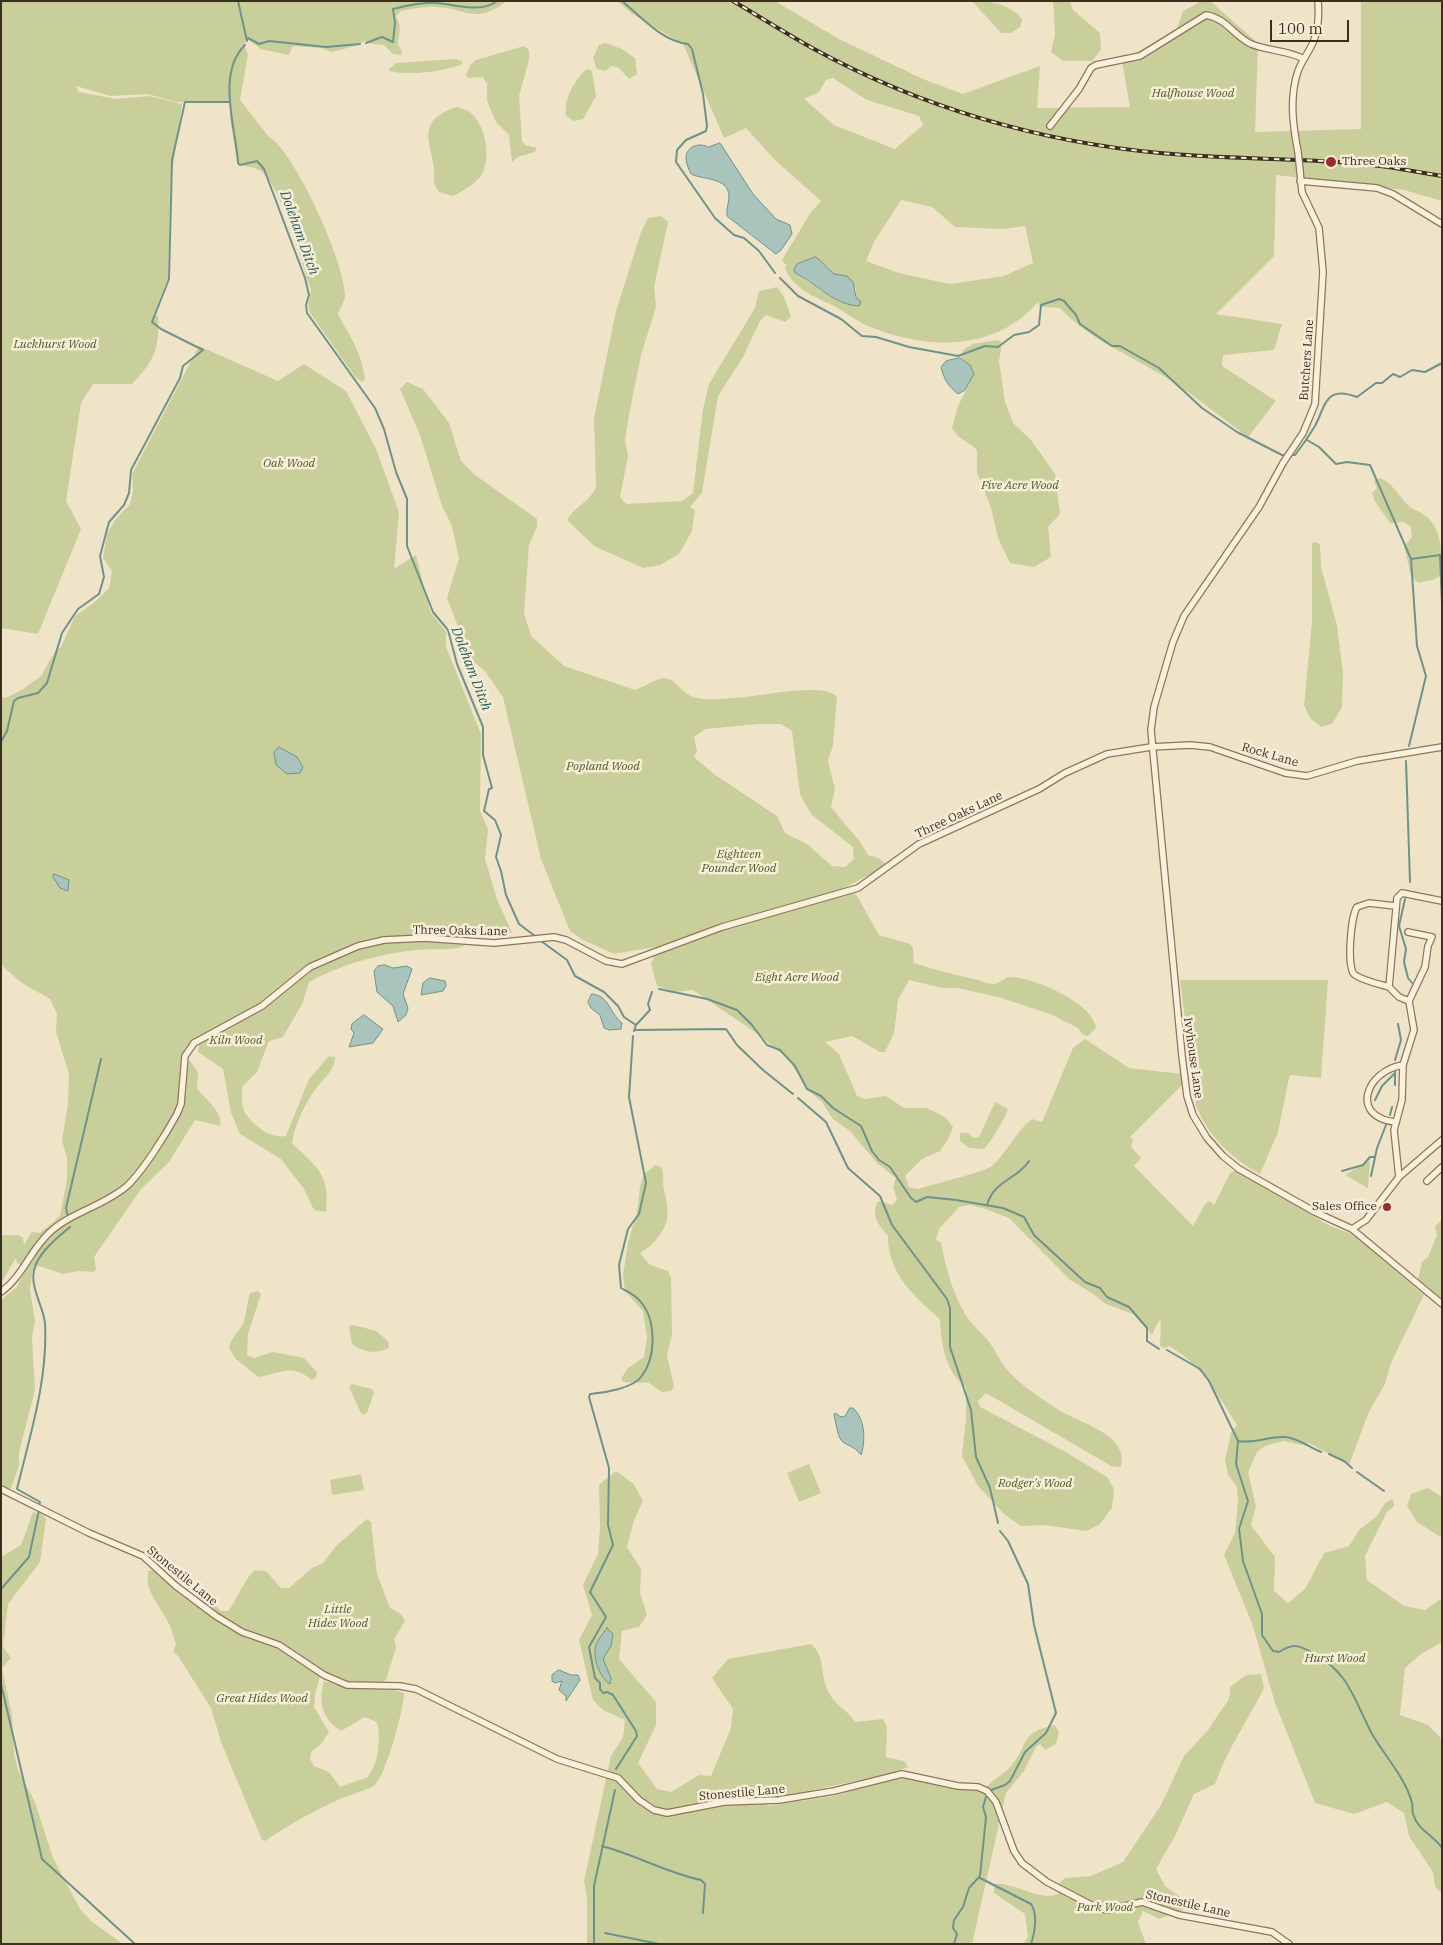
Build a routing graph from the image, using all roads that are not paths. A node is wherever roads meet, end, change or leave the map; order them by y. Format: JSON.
{"nodes":[{"id":1,"x":1318,"y":1,"type":"edge"},
{"id":2,"x":1304,"y":59,"type":"junction"},
{"id":3,"x":1050,"y":126,"type":"dead end"},
{"id":4,"x":1300,"y":181,"type":"junction"},
{"id":5,"x":1442,"y":224,"type":"edge"},
{"id":6,"x":1151,"y":747,"type":"junction"},
{"id":7,"x":1442,"y":747,"type":"edge"},
{"id":8,"x":1442,"y":901,"type":"edge"},
{"id":9,"x":1395,"y":906,"type":"junction"},
{"id":10,"x":1408,"y":932,"type":"dead end"},
{"id":11,"x":1389,"y":987,"type":"junction"},
{"id":12,"x":1410,"y":1001,"type":"junction"},
{"id":13,"x":1403,"y":1065,"type":"junction"},
{"id":14,"x":1395,"y":1122,"type":"junction"},
{"id":15,"x":1442,"y":1140,"type":"edge"},
{"id":16,"x":1442,"y":1167,"type":"edge"},
{"id":17,"x":1399,"y":1177,"type":"junction"},
{"id":18,"x":1427,"y":1181,"type":"dead end"},
{"id":19,"x":1366,"y":1220,"type":"junction"},
{"id":20,"x":1352,"y":1229,"type":"junction"},
{"id":21,"x":1362,"y":1236,"type":"junction"},
{"id":22,"x":1,"y":1292,"type":"edge"},
{"id":23,"x":1442,"y":1304,"type":"edge"},
{"id":24,"x":1,"y":1489,"type":"edge"},
{"id":25,"x":1289,"y":1944,"type":"edge"}],
"edges":[{"from":1,"to":2,"type":"street","name":"Butchers Lane"},
{"from":2,"to":3,"type":"street"},
{"from":2,"to":4,"type":"street","name":"Butchers Lane","bridge":true},
{"from":4,"to":5,"type":"street"},
{"from":4,"to":6,"type":"street","name":"Butchers Lane"},
{"from":6,"to":7,"type":"street","name":"Rock Lane"},
{"from":6,"to":20,"type":"street","name":"Ivyhouse Lane"},
{"from":6,"to":22,"type":"street","name":"Three Oaks Lane"},
{"from":8,"to":9,"type":"street"},
{"from":9,"to":11,"type":"street"},
{"from":9,"to":11,"type":"street"},
{"from":10,"to":12,"type":"street"},
{"from":11,"to":12,"type":"street"},
{"from":12,"to":13,"type":"street"},
{"from":13,"to":14,"type":"street"},
{"from":13,"to":14,"type":"street"},
{"from":14,"to":17,"type":"street"},
{"from":15,"to":17,"type":"street"},
{"from":16,"to":18,"type":"street"},
{"from":17,"to":19,"type":"street"},
{"from":19,"to":20,"type":"street"},
{"from":19,"to":21,"type":"street"},
{"from":20,"to":21,"type":"street","name":"Ivyhouse Lane"},
{"from":21,"to":23,"type":"street","name":"Ivyhouse Lane"},
{"from":24,"to":25,"type":"street","name":"Stonestile Lane"}]}
